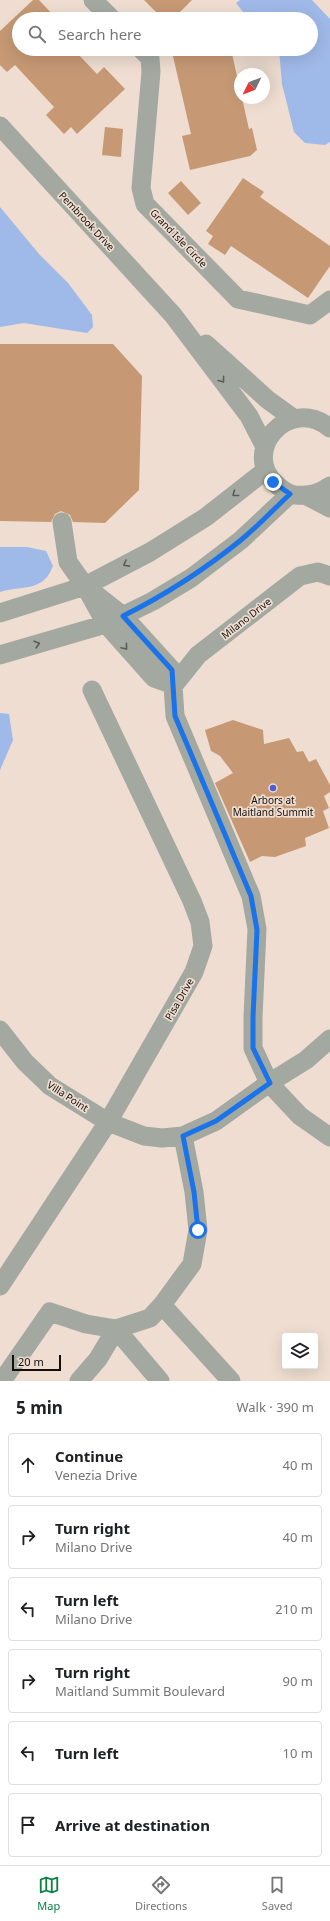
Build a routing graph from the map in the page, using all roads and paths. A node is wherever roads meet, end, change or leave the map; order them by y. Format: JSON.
{"nodes":[{"id":1,"x":93,"y":0,"type":"edge"},
{"id":2,"x":105,"y":12,"type":"edge"},
{"id":3,"x":148,"y":56,"type":"edge"},
{"id":4,"x":0,"y":126,"type":"edge"},
{"id":5,"x":330,"y":300,"type":"edge"},
{"id":6,"x":173,"y":315,"type":"junction"},
{"id":7,"x":330,"y":407,"type":"edge"},
{"id":8,"x":293,"y":418,"type":"junction"},
{"id":9,"x":322,"y":423,"type":"edge"},
{"id":10,"x":265,"y":447,"type":"junction"},
{"id":11,"x":266,"y":470,"type":"junction"},
{"id":12,"x":330,"y":486,"type":"edge"},
{"id":13,"x":298,"y":495,"type":"junction"},
{"id":14,"x":330,"y":508,"type":"edge"},
{"id":15,"x":62,"y":522,"type":"dead end"},
{"id":16,"x":330,"y":576,"type":"edge"},
{"id":17,"x":85,"y":586,"type":"junction"},
{"id":18,"x":0,"y":614,"type":"edge"},
{"id":19,"x":123,"y":616,"type":"junction"},
{"id":20,"x":106,"y":624,"type":"junction"},
{"id":21,"x":158,"y":654,"type":"junction"},
{"id":22,"x":0,"y":655,"type":"edge"},
{"id":23,"x":145,"y":669,"type":"junction"},
{"id":24,"x":174,"y":685,"type":"junction"},
{"id":25,"x":92,"y":690,"type":"dead end"},
{"id":26,"x":0,"y":1030,"type":"edge"},
{"id":27,"x":330,"y":1039,"type":"edge"},
{"id":28,"x":270,"y":1083,"type":"junction"},
{"id":29,"x":108,"y":1122,"type":"junction"},
{"id":30,"x":183,"y":1136,"type":"junction"},
{"id":31,"x":330,"y":1137,"type":"edge"},
{"id":32,"x":0,"y":1286,"type":"edge"},
{"id":33,"x":162,"y":1305,"type":"junction"},
{"id":34,"x":116,"y":1329,"type":"junction"},
{"id":35,"x":2,"y":1381,"type":"edge"},
{"id":36,"x":79,"y":1381,"type":"edge"},
{"id":37,"x":160,"y":1381,"type":"edge"},
{"id":38,"x":231,"y":1381,"type":"edge"}],
"edges":[{"from":1,"to":2,"type":"street"},
{"from":3,"to":5,"type":"street","name":"Grand Isle Circle"},
{"from":4,"to":6,"type":"street","name":"Pembrook Drive"},
{"from":6,"to":8,"type":"street","name":"Pembrook Drive"},
{"from":6,"to":10,"type":"street","name":"Pembrook Drive","one_way":true},
{"from":7,"to":9,"type":"street"},
{"from":8,"to":9,"type":"street"},
{"from":8,"to":10,"type":"street"},
{"from":10,"to":11,"type":"street"},
{"from":11,"to":13,"type":"street"},
{"from":11,"to":17,"type":"street","one_way":true},
{"from":12,"to":13,"type":"street"},
{"from":13,"to":14,"type":"street"},
{"from":13,"to":19,"type":"street"},
{"from":15,"to":17,"type":"street"},
{"from":16,"to":24,"type":"street","name":"Milano Drive"},
{"from":17,"to":18,"type":"street"},
{"from":17,"to":19,"type":"street"},
{"from":17,"to":20,"type":"street"},
{"from":19,"to":20,"type":"street"},
{"from":19,"to":21,"type":"street"},
{"from":22,"to":20,"type":"street","one_way":true},
{"from":20,"to":23,"type":"street","one_way":true},
{"from":21,"to":23,"type":"street"},
{"from":21,"to":24,"type":"street"},
{"from":23,"to":24,"type":"street"},
{"from":24,"to":28,"type":"street"},
{"from":25,"to":29,"type":"street","name":"Pisa Drive"},
{"from":26,"to":29,"type":"street","name":"Villa Point"},
{"from":27,"to":28,"type":"street"},
{"from":28,"to":30,"type":"street"},
{"from":28,"to":31,"type":"street"},
{"from":29,"to":30,"type":"street"},
{"from":29,"to":32,"type":"street","name":"Pisa Drive"},
{"from":30,"to":33,"type":"street"},
{"from":33,"to":34,"type":"street"},
{"from":33,"to":38,"type":"street"},
{"from":34,"to":35,"type":"street"},
{"from":34,"to":36,"type":"street"},
{"from":34,"to":37,"type":"street"}]}
